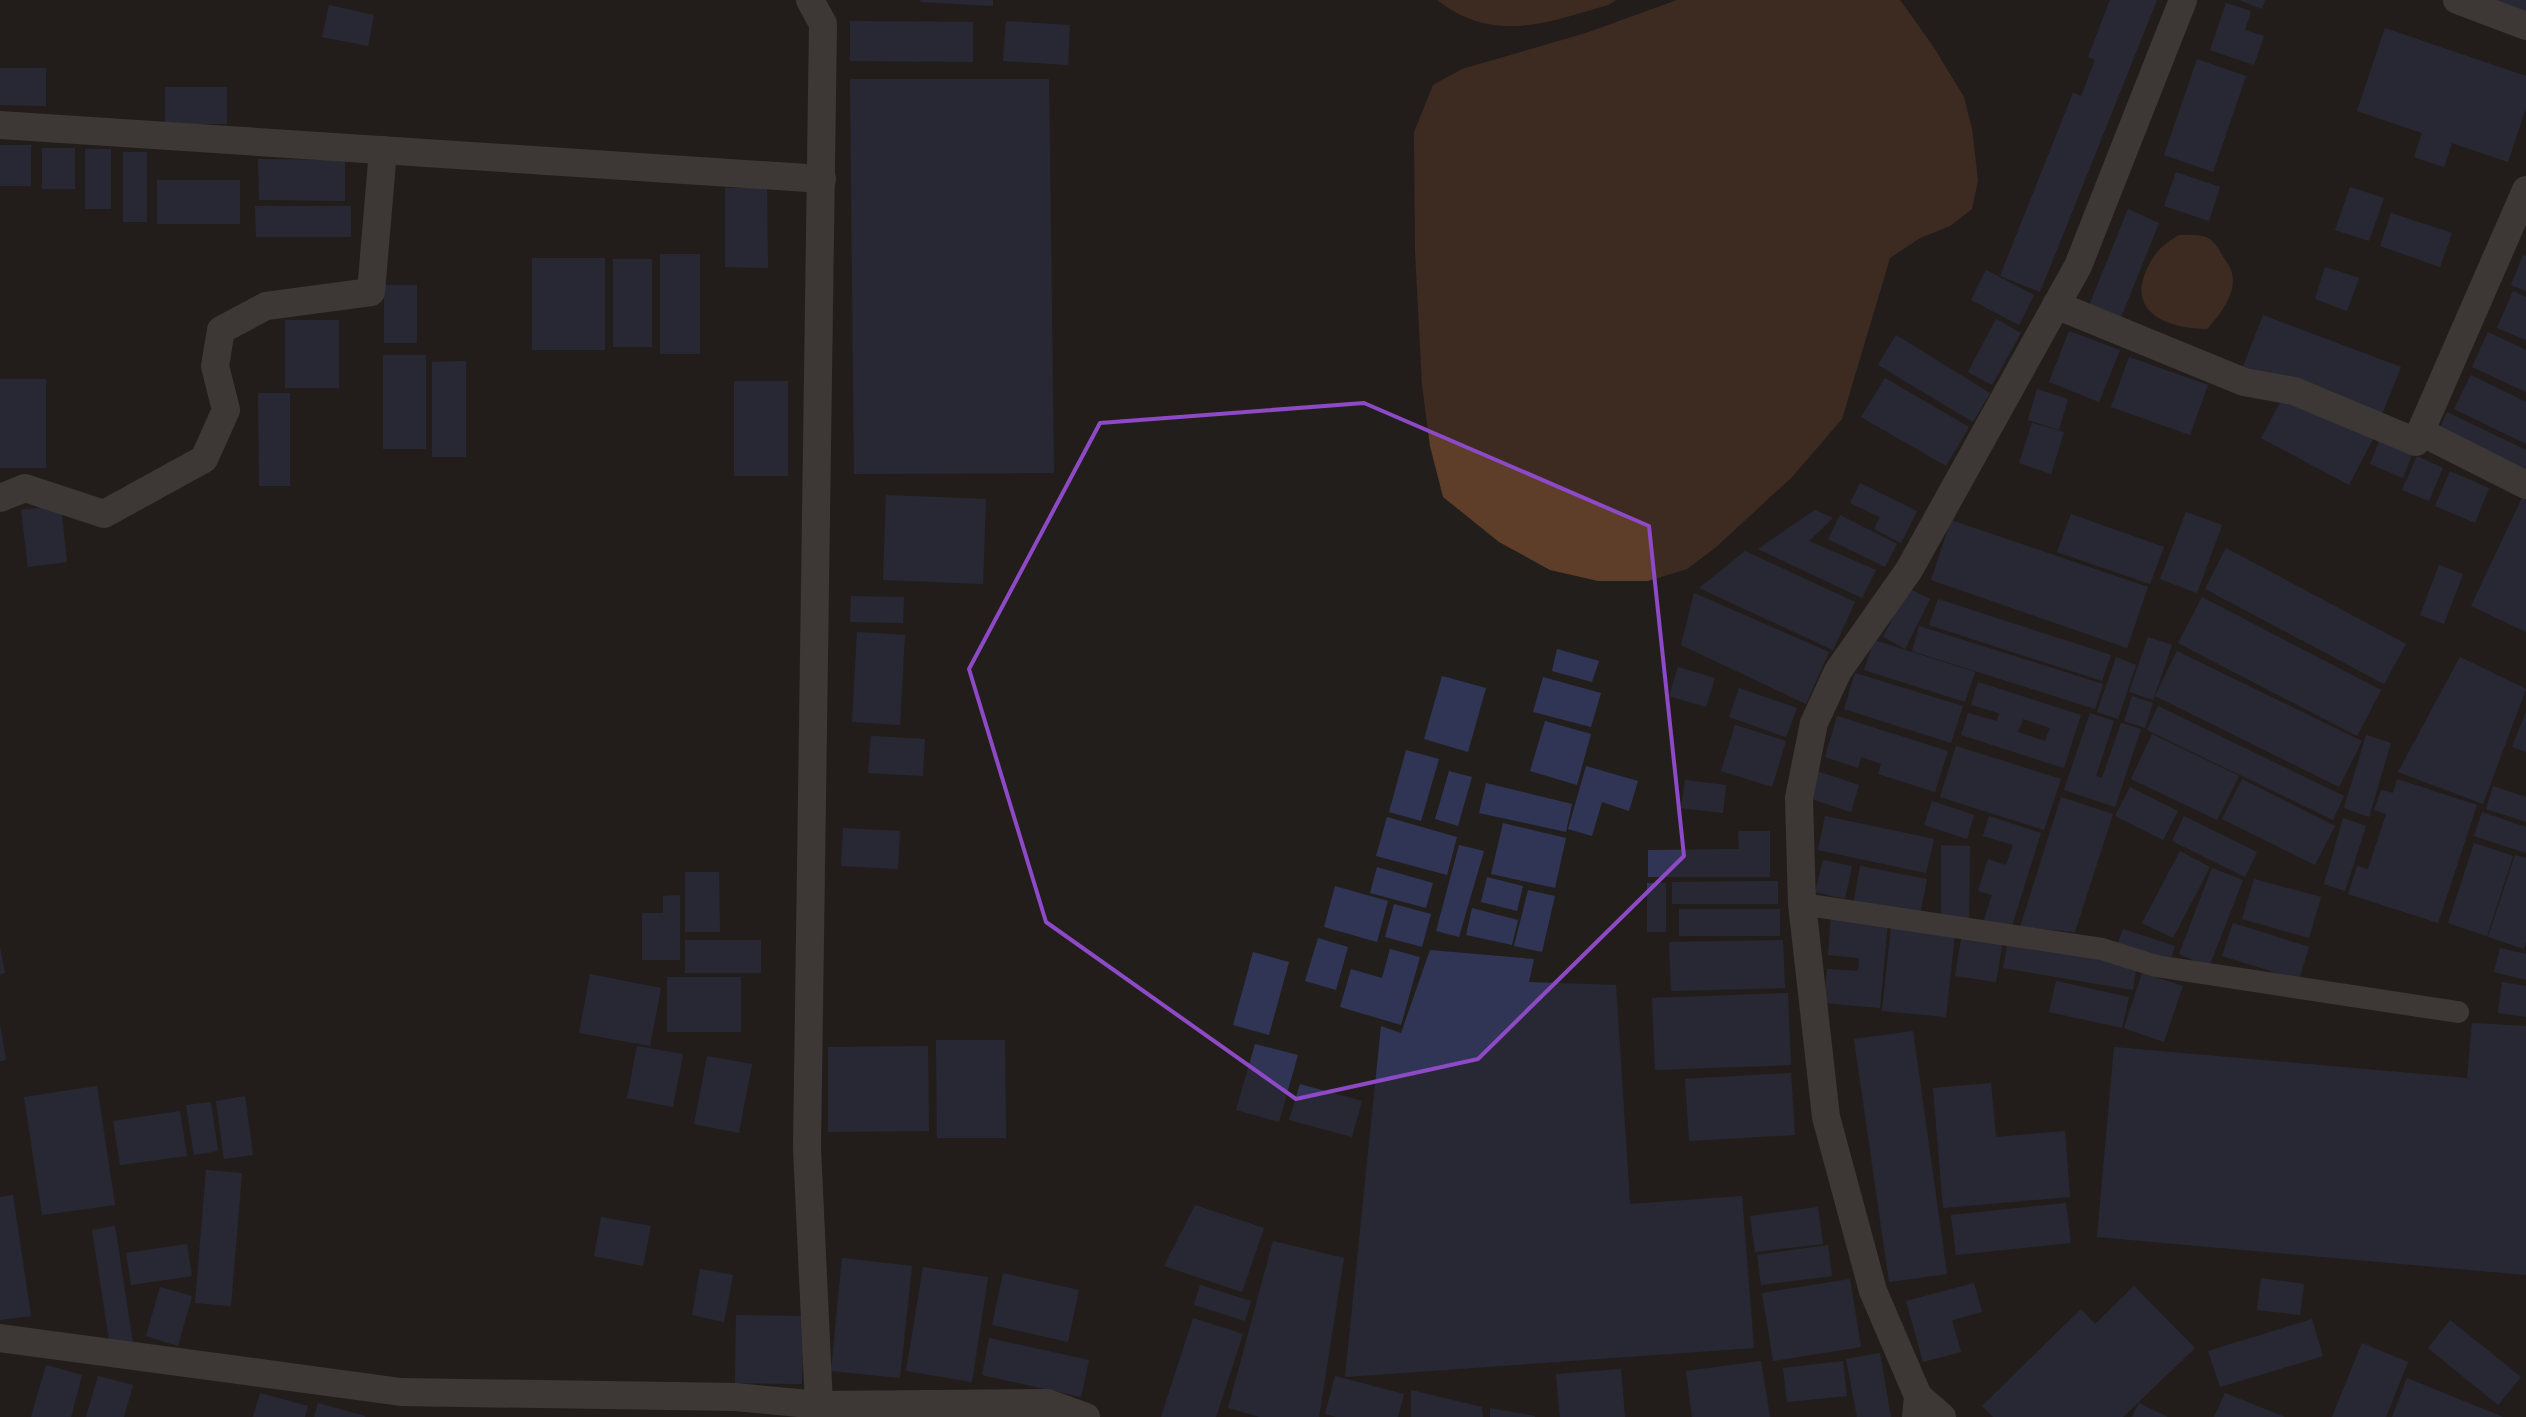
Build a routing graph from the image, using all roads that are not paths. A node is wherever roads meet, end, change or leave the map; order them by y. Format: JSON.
{"nodes":[{"id":1,"x":810,"y":0,"type":"edge"},
{"id":2,"x":2183,"y":0,"type":"edge"},
{"id":3,"x":2457,"y":0,"type":"edge"},
{"id":4,"x":2526,"y":26,"type":"edge"},
{"id":5,"x":0,"y":125,"type":"edge"},
{"id":6,"x":384,"y":150,"type":"junction"},
{"id":7,"x":822,"y":179,"type":"junction"},
{"id":8,"x":2526,"y":190,"type":"edge"},
{"id":9,"x":2056,"y":305,"type":"junction"},
{"id":10,"x":2420,"y":432,"type":"junction"},
{"id":11,"x":2526,"y":485,"type":"edge"},
{"id":12,"x":0,"y":498,"type":"edge"},
{"id":13,"x":1802,"y":904,"type":"junction"},
{"id":14,"x":2458,"y":1012,"type":"dead end"},
{"id":15,"x":0,"y":1338,"type":"edge"},
{"id":16,"x":819,"y":1405,"type":"junction"},
{"id":17,"x":1917,"y":1407,"type":"edge"},
{"id":18,"x":1086,"y":1417,"type":"edge"},
{"id":19,"x":1942,"y":1417,"type":"edge"}],
"edges":[{"from":1,"to":7,"type":"street"},
{"from":2,"to":9,"type":"street"},
{"from":3,"to":4,"type":"street"},
{"from":5,"to":6,"type":"street"},
{"from":6,"to":7,"type":"street"},
{"from":6,"to":12,"type":"street"},
{"from":7,"to":16,"type":"street"},
{"from":8,"to":10,"type":"street"},
{"from":9,"to":10,"type":"street"},
{"from":9,"to":13,"type":"street"},
{"from":10,"to":11,"type":"street"},
{"from":13,"to":14,"type":"lane"},
{"from":13,"to":17,"type":"street"},
{"from":15,"to":16,"type":"street"},
{"from":16,"to":18,"type":"street"},
{"from":17,"to":19,"type":"street"}]}
